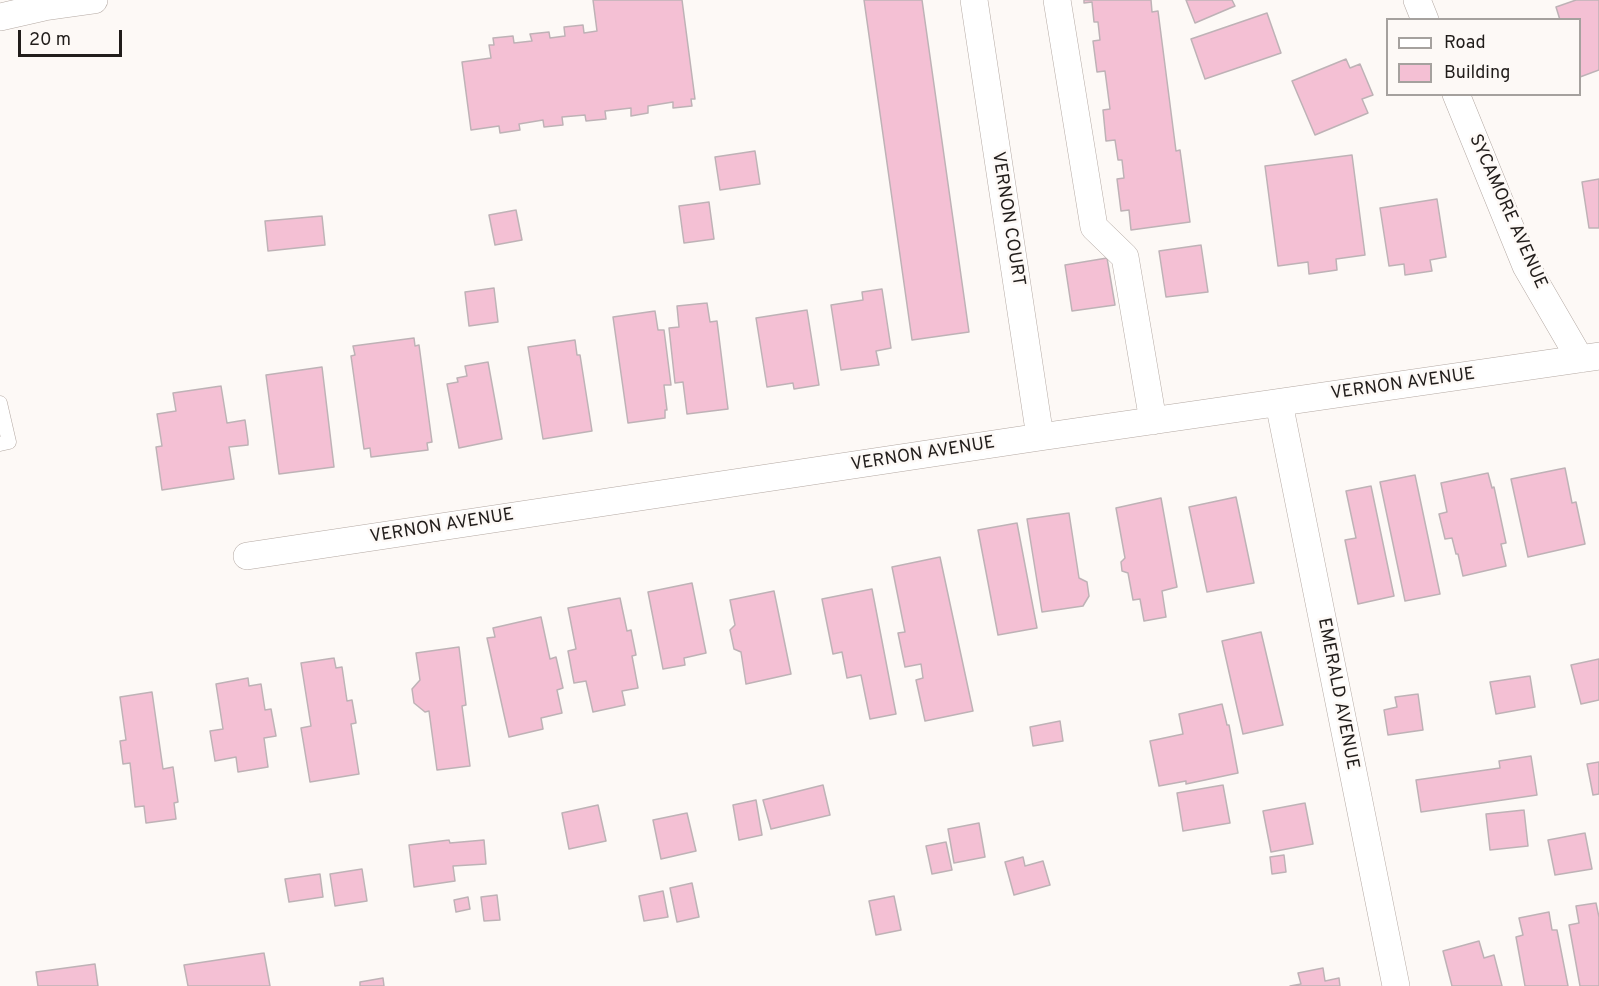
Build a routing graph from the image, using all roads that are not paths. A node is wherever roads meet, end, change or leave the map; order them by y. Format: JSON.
{"nodes":[{"id":1,"x":94,"y":0,"type":"edge"},
{"id":2,"x":974,"y":0,"type":"edge"},
{"id":3,"x":1057,"y":0,"type":"edge"},
{"id":4,"x":1417,"y":0,"type":"edge"},
{"id":5,"x":0,"y":17,"type":"edge"},
{"id":6,"x":1424,"y":18,"type":"edge"},
{"id":7,"x":1457,"y":96,"type":"edge"},
{"id":8,"x":1589,"y":358,"type":"edge"},
{"id":9,"x":0,"y":403,"type":"edge"},
{"id":10,"x":1279,"y":403,"type":"junction"},
{"id":11,"x":1153,"y":421,"type":"junction"},
{"id":12,"x":1040,"y":437,"type":"junction"},
{"id":13,"x":0,"y":444,"type":"edge"},
{"id":14,"x":247,"y":556,"type":"dead end"},
{"id":15,"x":1396,"y":986,"type":"edge"}],
"edges":[{"from":1,"to":5,"type":"street"},
{"from":2,"to":12,"type":"street","name":"VERNON COURT"},
{"from":3,"to":11,"type":"street"},
{"from":4,"to":6,"type":"street"},
{"from":7,"to":8,"type":"street","name":"SYCAMORE AVENUE"},
{"from":8,"to":10,"type":"street","name":"VERNON AVENUE"},
{"from":9,"to":13,"type":"lane"},
{"from":10,"to":11,"type":"street","name":"VERNON AVENUE"},
{"from":10,"to":15,"type":"street","name":"EMERALD AVENUE"},
{"from":11,"to":12,"type":"street","name":"VERNON AVENUE"},
{"from":12,"to":14,"type":"street","name":"VERNON AVENUE"}]}
